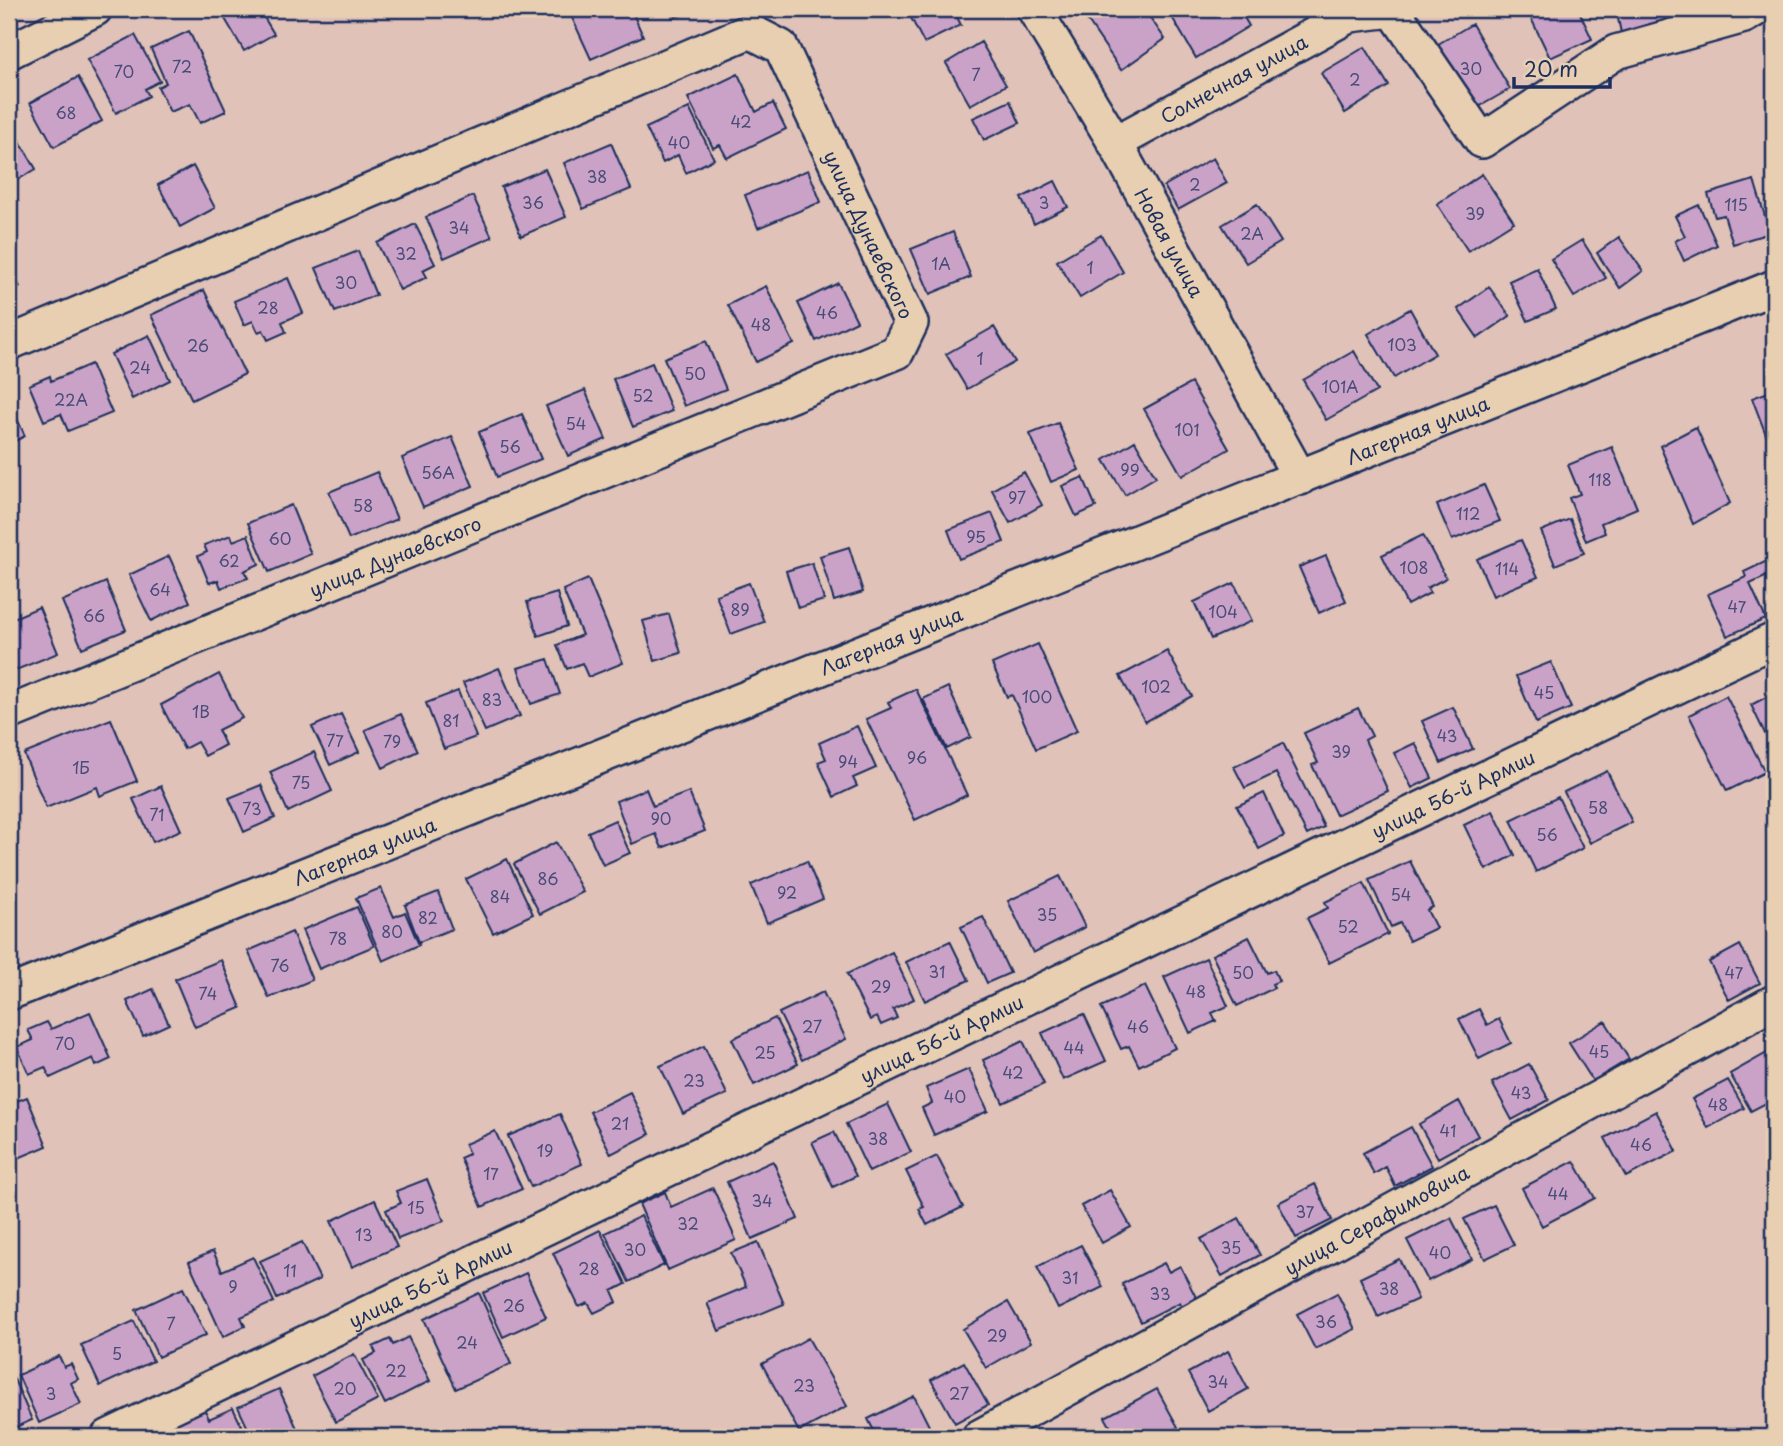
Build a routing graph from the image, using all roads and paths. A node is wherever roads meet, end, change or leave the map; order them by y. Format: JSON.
{"nodes":[{"id":1,"x":95,"y":9,"type":"edge"},
{"id":2,"x":1034,"y":9,"type":"edge"},
{"id":3,"x":1393,"y":9,"type":"edge"},
{"id":4,"x":1756,"y":9,"type":"edge"},
{"id":5,"x":9,"y":52,"type":"edge"},
{"id":6,"x":1115,"y":143,"type":"junction"},
{"id":7,"x":1774,"y":287,"type":"edge"},
{"id":8,"x":9,"y":344,"type":"edge"},
{"id":9,"x":1300,"y":478,"type":"junction"},
{"id":10,"x":1774,"y":640,"type":"edge"},
{"id":11,"x":9,"y":712,"type":"edge"},
{"id":12,"x":9,"y":993,"type":"edge"},
{"id":13,"x":1774,"y":1002,"type":"edge"},
{"id":14,"x":108,"y":1437,"type":"edge"},
{"id":15,"x":979,"y":1437,"type":"edge"}],
"edges":[{"from":1,"to":5,"type":"street"},
{"from":2,"to":6,"type":"street","name":"Новая улица"},
{"from":3,"to":4,"type":"street","name":"Солнечная улица"},
{"from":3,"to":6,"type":"street","name":"Солнечная улица"},
{"from":6,"to":9,"type":"street","name":"Новая улица"},
{"from":7,"to":9,"type":"street","name":"Лагерная улица"},
{"from":8,"to":11,"type":"street","name":"улица Дунаевского"},
{"from":9,"to":12,"type":"street","name":"Лагерная улица"},
{"from":10,"to":14,"type":"street","name":"улица 56-й Армии"},
{"from":13,"to":15,"type":"street","name":"улица Серафимовича"}]}
